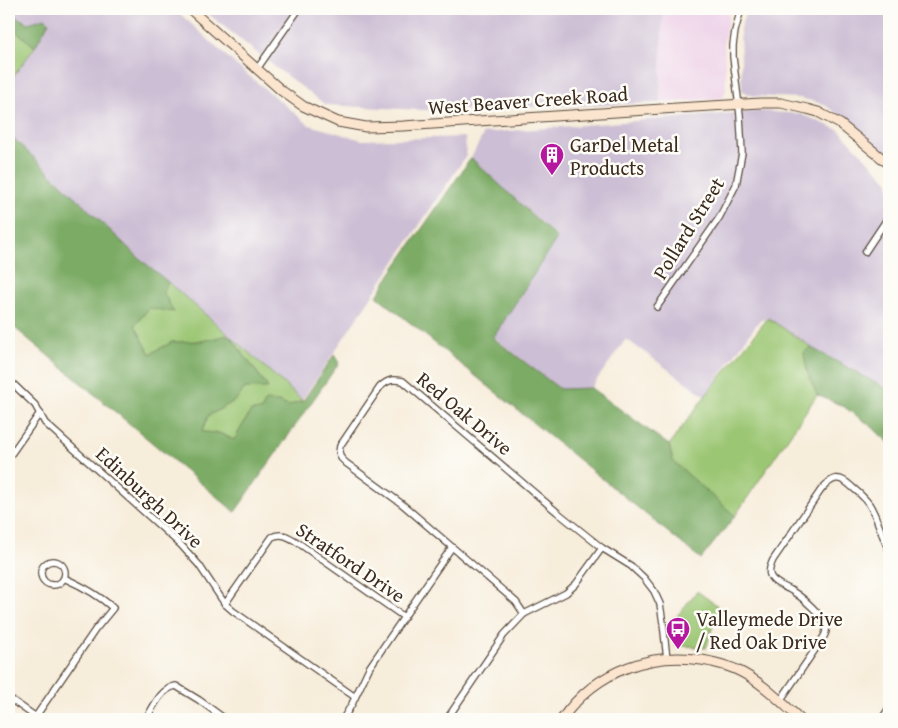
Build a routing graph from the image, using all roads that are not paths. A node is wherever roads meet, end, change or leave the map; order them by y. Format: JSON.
{"nodes":[{"id":1,"x":190,"y":9,"type":"edge"},
{"id":2,"x":299,"y":9,"type":"edge"},
{"id":3,"x":741,"y":9,"type":"edge"},
{"id":4,"x":257,"y":69,"type":"junction"},
{"id":5,"x":739,"y":104,"type":"junction"},
{"id":6,"x":889,"y":164,"type":"edge"},
{"id":7,"x":889,"y":216,"type":"edge"},
{"id":8,"x":865,"y":252,"type":"dead end"},
{"id":9,"x":657,"y":307,"type":"dead end"},
{"id":10,"x":9,"y":380,"type":"edge"},
{"id":11,"x":40,"y":413,"type":"junction"},
{"id":12,"x":9,"y":457,"type":"edge"},
{"id":13,"x":452,"y":547,"type":"junction"},
{"id":14,"x":602,"y":548,"type":"junction"},
{"id":15,"x":889,"y":550,"type":"edge"},
{"id":16,"x":64,"y":578,"type":"junction"},
{"id":17,"x":225,"y":604,"type":"junction"},
{"id":18,"x":524,"y":614,"type":"junction"},
{"id":19,"x":404,"y":617,"type":"junction"},
{"id":20,"x":667,"y":658,"type":"junction"},
{"id":21,"x":356,"y":697,"type":"junction"},
{"id":22,"x":9,"y":698,"type":"edge"},
{"id":23,"x":780,"y":701,"type":"junction"},
{"id":24,"x":889,"y":708,"type":"edge"},
{"id":25,"x":35,"y":718,"type":"edge"},
{"id":26,"x":146,"y":719,"type":"edge"},
{"id":27,"x":225,"y":719,"type":"edge"},
{"id":28,"x":343,"y":719,"type":"edge"},
{"id":29,"x":447,"y":719,"type":"edge"},
{"id":30,"x":562,"y":719,"type":"edge"},
{"id":31,"x":800,"y":719,"type":"edge"},
{"id":32,"x":882,"y":719,"type":"edge"}],
"edges":[{"from":1,"to":4,"type":"street","name":"West Beaver Creek Road"},
{"from":2,"to":4,"type":"street"},
{"from":3,"to":5,"type":"street","name":"Pollard Street"},
{"from":4,"to":5,"type":"street","name":"West Beaver Creek Road"},
{"from":5,"to":6,"type":"street","name":"West Beaver Creek Road"},
{"from":5,"to":9,"type":"street","name":"Pollard Street"},
{"from":7,"to":8,"type":"street"},
{"from":10,"to":11,"type":"street","name":"Edinburgh Drive"},
{"from":11,"to":12,"type":"street"},
{"from":11,"to":17,"type":"street","name":"Edinburgh Drive"},
{"from":13,"to":14,"type":"street","name":"Red Oak Drive"},
{"from":13,"to":18,"type":"street","name":"Red Oak Drive"},
{"from":13,"to":19,"type":"street"},
{"from":14,"to":18,"type":"street"},
{"from":14,"to":20,"type":"street","name":"Red Oak Drive"},
{"from":15,"to":23,"type":"street"},
{"from":16,"to":16,"type":"street"},
{"from":16,"to":25,"type":"street"},
{"from":17,"to":19,"type":"street","name":"Stratford Drive"},
{"from":17,"to":21,"type":"street","name":"Edinburgh Drive"},
{"from":18,"to":29,"type":"street"},
{"from":19,"to":21,"type":"street"},
{"from":20,"to":23,"type":"street"},
{"from":20,"to":30,"type":"street"},
{"from":21,"to":28,"type":"street"},
{"from":22,"to":25,"type":"street"},
{"from":23,"to":31,"type":"street"},
{"from":24,"to":32,"type":"street"},
{"from":26,"to":27,"type":"street"}]}
